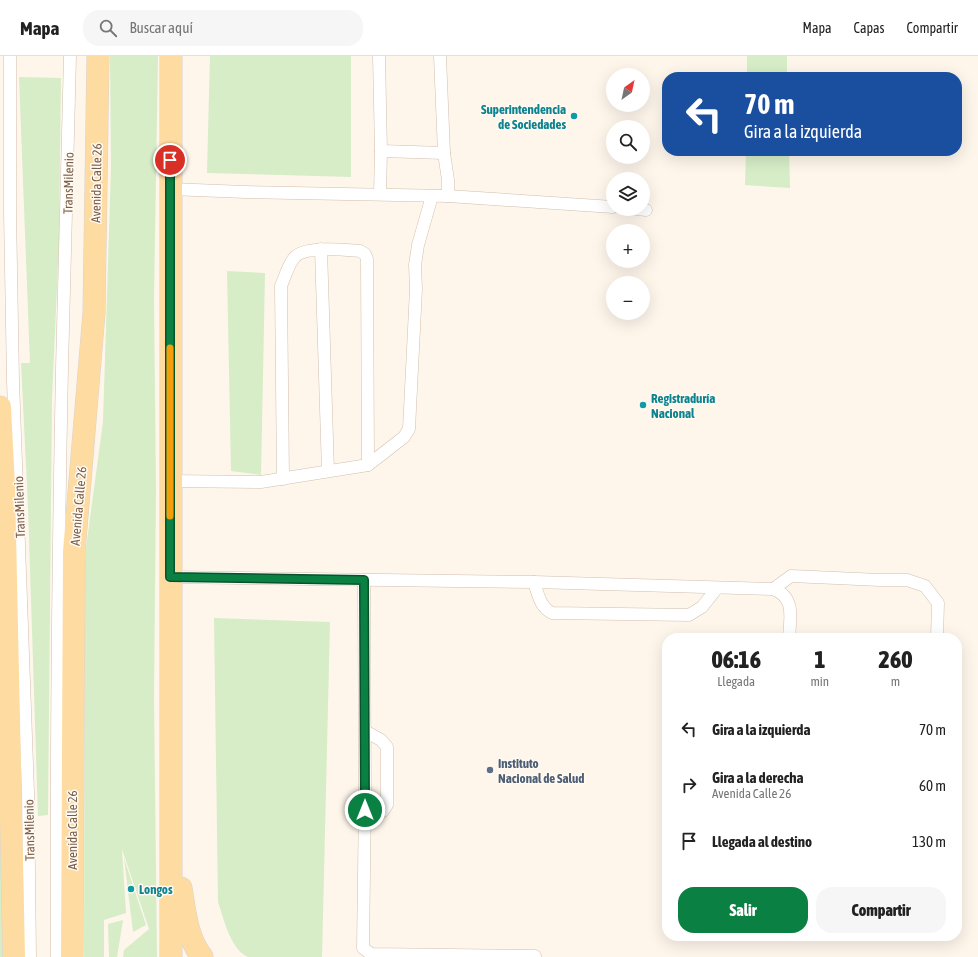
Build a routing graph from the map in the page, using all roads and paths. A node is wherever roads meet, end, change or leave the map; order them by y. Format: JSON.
{"nodes":[{"id":1,"x":10,"y":56,"type":"edge"},
{"id":2,"x":70,"y":56,"type":"edge"},
{"id":3,"x":98,"y":56,"type":"edge"},
{"id":4,"x":171,"y":56,"type":"edge"},
{"id":5,"x":379,"y":56,"type":"edge"},
{"id":6,"x":440,"y":56,"type":"edge"},
{"id":7,"x":381,"y":151,"type":"junction"},
{"id":8,"x":444,"y":153,"type":"junction"},
{"id":9,"x":170,"y":189,"type":"junction"},
{"id":10,"x":380,"y":194,"type":"junction"},
{"id":11,"x":432,"y":196,"type":"junction"},
{"id":12,"x":448,"y":196,"type":"junction"},
{"id":13,"x":606,"y":207,"type":"edge"},
{"id":14,"x":321,"y":249,"type":"junction"},
{"id":15,"x":0,"y":407,"type":"edge"},
{"id":16,"x":368,"y":465,"type":"junction"},
{"id":17,"x":328,"y":471,"type":"junction"},
{"id":18,"x":283,"y":479,"type":"junction"},
{"id":19,"x":170,"y":481,"type":"junction"},
{"id":20,"x":170,"y":577,"type":"junction"},
{"id":21,"x":364,"y":580,"type":"junction"},
{"id":22,"x":534,"y":582,"type":"junction"},
{"id":23,"x":717,"y":588,"type":"junction"},
{"id":24,"x":773,"y":589,"type":"junction"},
{"id":25,"x":789,"y":633,"type":"edge"},
{"id":26,"x":936,"y":633,"type":"edge"},
{"id":27,"x":365,"y":731,"type":"junction"},
{"id":28,"x":365,"y":819,"type":"junction"},
{"id":29,"x":171,"y":820,"type":"junction"},
{"id":30,"x":535,"y":956,"type":"dead end"},
{"id":31,"x":14,"y":957,"type":"edge"},
{"id":32,"x":30,"y":957,"type":"edge"},
{"id":33,"x":57,"y":957,"type":"edge"},
{"id":34,"x":72,"y":957,"type":"edge"},
{"id":35,"x":171,"y":957,"type":"edge"},
{"id":36,"x":202,"y":957,"type":"edge"}],
"edges":[{"from":1,"to":32,"type":"lane","name":"TransMilenio"},
{"from":2,"to":33,"type":"lane","name":"TransMilenio"},
{"from":3,"to":34,"type":"main road","name":"Avenida Calle 26"},
{"from":4,"to":9,"type":"main road"},
{"from":5,"to":7,"type":"lane"},
{"from":6,"to":8,"type":"lane"},
{"from":7,"to":8,"type":"lane"},
{"from":7,"to":10,"type":"lane"},
{"from":8,"to":12,"type":"lane"},
{"from":9,"to":10,"type":"lane"},
{"from":9,"to":19,"type":"main road"},
{"from":10,"to":11,"type":"lane"},
{"from":11,"to":12,"type":"lane"},
{"from":11,"to":16,"type":"lane"},
{"from":12,"to":13,"type":"lane"},
{"from":14,"to":16,"type":"lane"},
{"from":14,"to":17,"type":"lane"},
{"from":14,"to":18,"type":"lane"},
{"from":15,"to":31,"type":"main road"},
{"from":16,"to":17,"type":"lane"},
{"from":17,"to":18,"type":"lane"},
{"from":18,"to":19,"type":"lane"},
{"from":19,"to":20,"type":"main road"},
{"from":20,"to":21,"type":"lane"},
{"from":20,"to":29,"type":"main road"},
{"from":21,"to":22,"type":"lane"},
{"from":21,"to":27,"type":"lane"},
{"from":22,"to":23,"type":"lane"},
{"from":22,"to":23,"type":"lane"},
{"from":23,"to":24,"type":"lane"},
{"from":24,"to":25,"type":"lane"},
{"from":24,"to":26,"type":"lane"},
{"from":27,"to":28,"type":"lane"},
{"from":27,"to":28,"type":"lane"},
{"from":28,"to":30,"type":"lane"},
{"from":29,"to":35,"type":"main road"},
{"from":29,"to":36,"type":"main road"}]}
